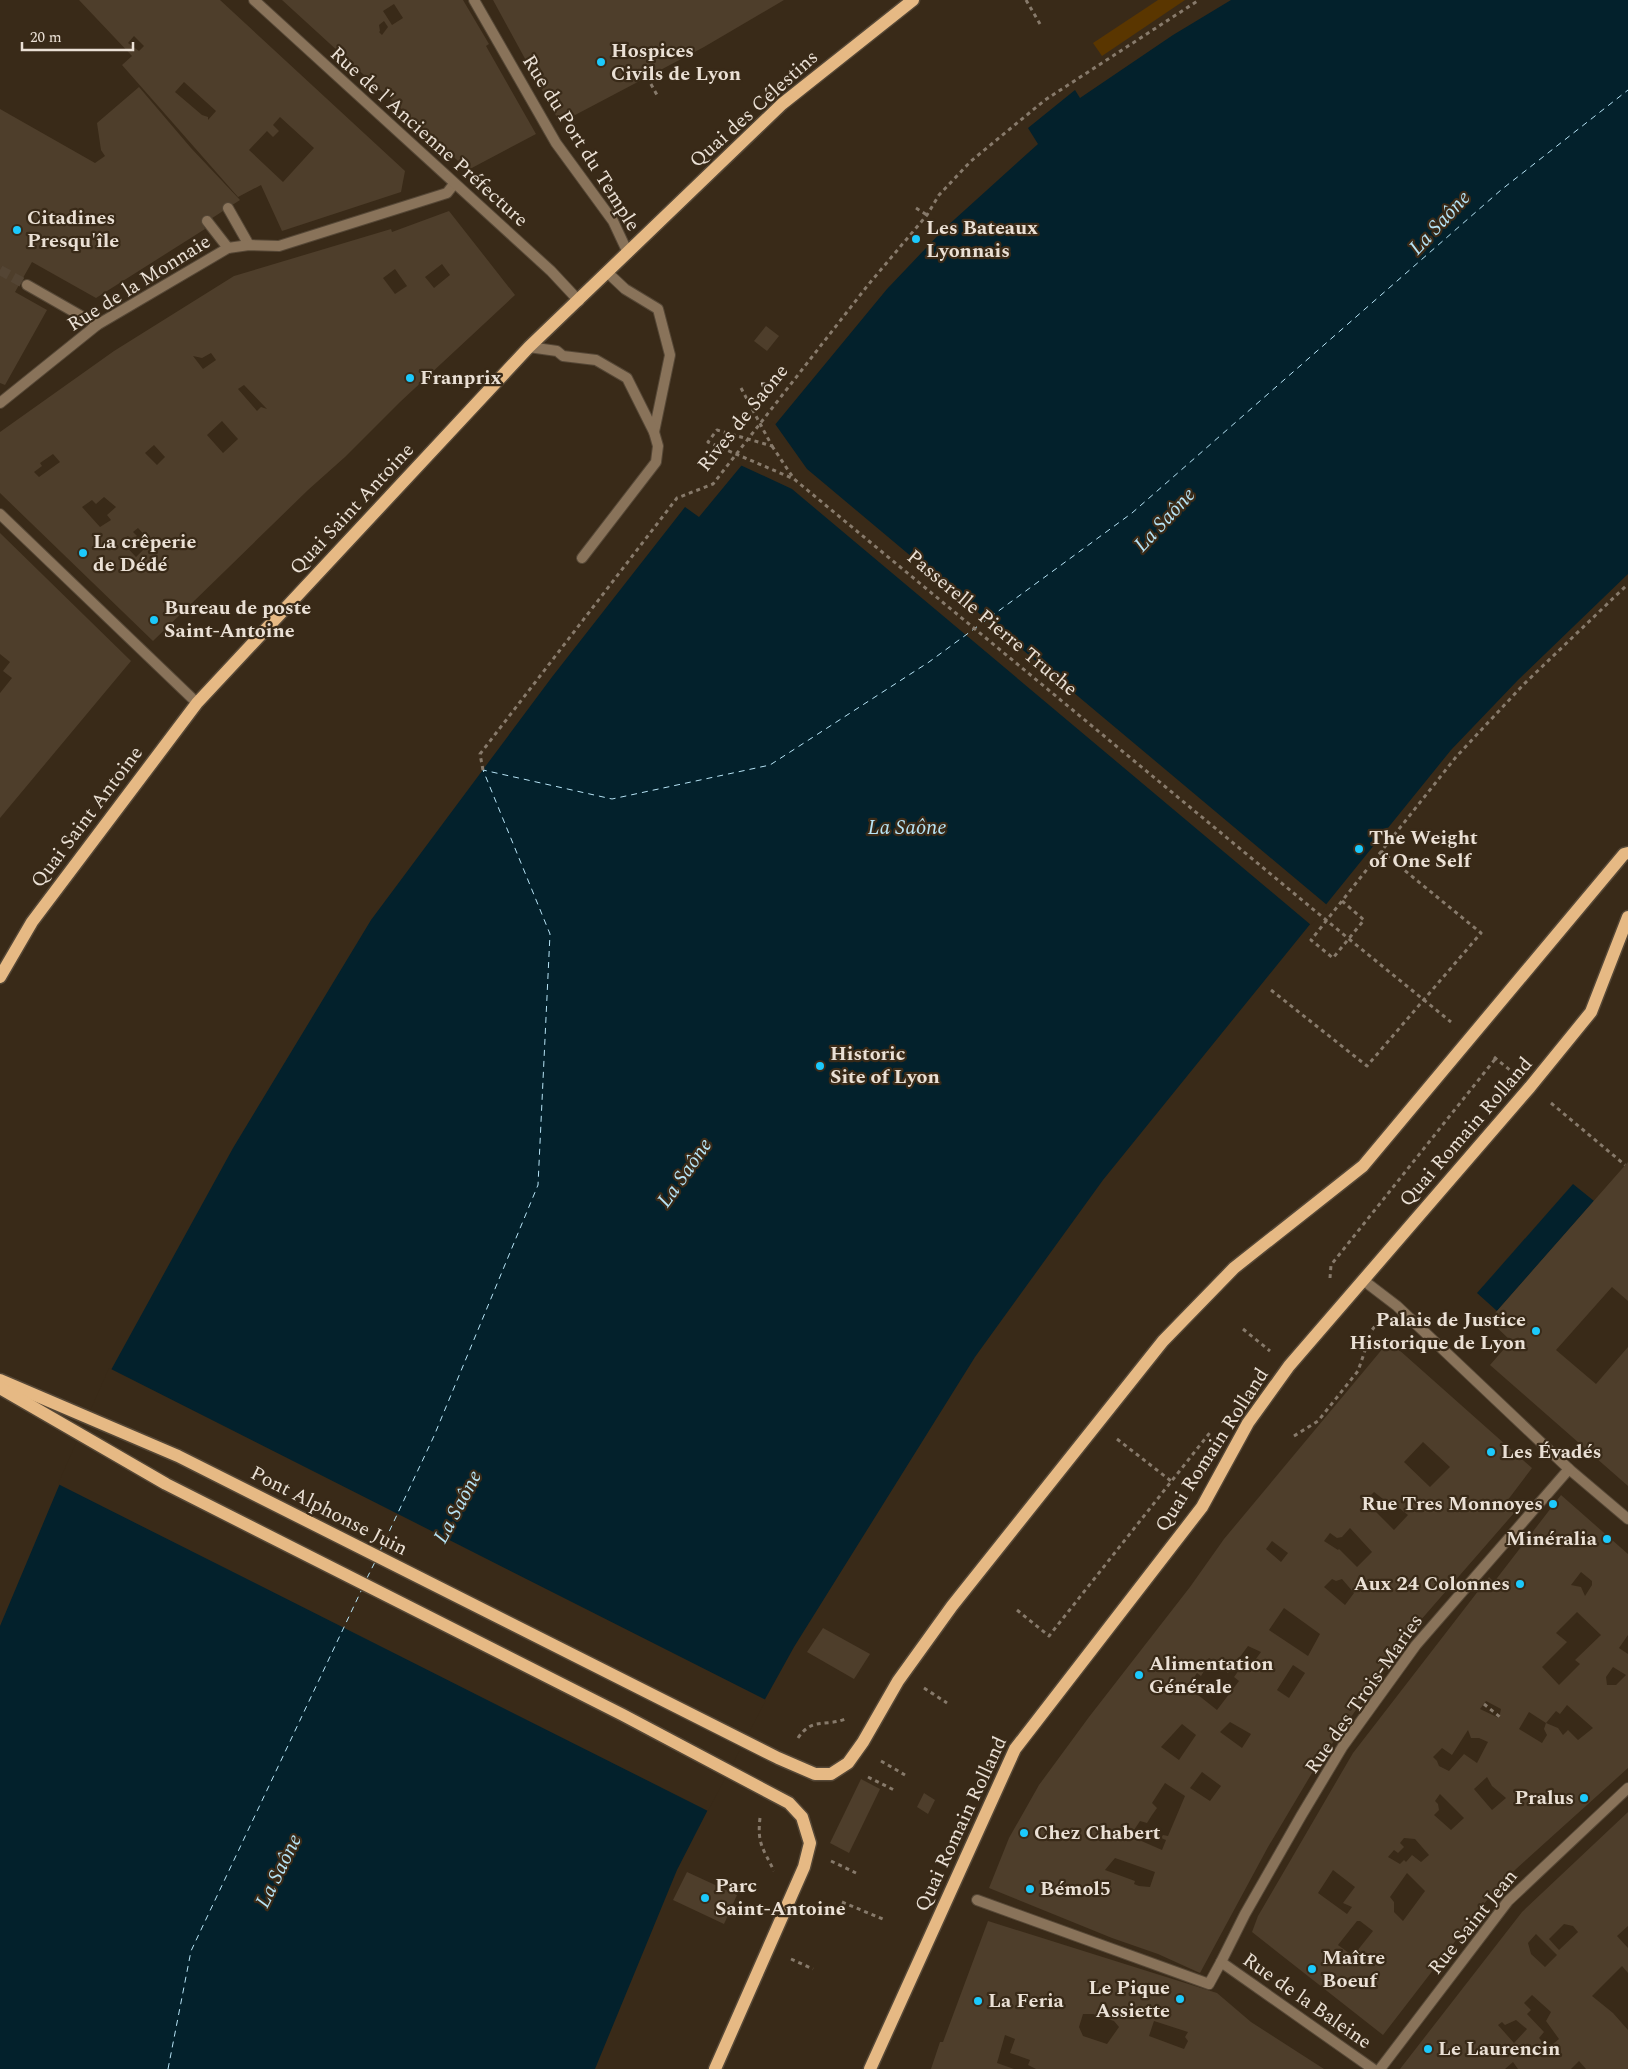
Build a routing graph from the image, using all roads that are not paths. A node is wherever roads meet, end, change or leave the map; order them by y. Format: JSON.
{"nodes":[{"id":1,"x":254,"y":0,"type":"edge"},
{"id":2,"x":474,"y":0,"type":"edge"},
{"id":3,"x":911,"y":1,"type":"edge"},
{"id":4,"x":454,"y":184,"type":"junction"},
{"id":5,"x":228,"y":208,"type":"dead end"},
{"id":6,"x":207,"y":221,"type":"dead end"},
{"id":7,"x":248,"y":245,"type":"junction"},
{"id":8,"x":228,"y":248,"type":"junction"},
{"id":9,"x":628,"y":253,"type":"junction"},
{"id":10,"x":608,"y":272,"type":"junction"},
{"id":11,"x":27,"y":284,"type":"tunnel mouth"},
{"id":12,"x":579,"y":301,"type":"junction"},
{"id":13,"x":97,"y":326,"type":"junction"},
{"id":14,"x":529,"y":347,"type":"junction"},
{"id":15,"x":0,"y":403,"type":"edge"},
{"id":16,"x":654,"y":432,"type":"junction"},
{"id":17,"x":0,"y":514,"type":"edge"},
{"id":18,"x":582,"y":558,"type":"dead end"},
{"id":19,"x":197,"y":703,"type":"junction"},
{"id":20,"x":1628,"y":853,"type":"edge"},
{"id":21,"x":1628,"y":916,"type":"edge"},
{"id":22,"x":0,"y":977,"type":"edge"},
{"id":23,"x":1362,"y":1280,"type":"junction"},
{"id":24,"x":0,"y":1380,"type":"edge"},
{"id":25,"x":0,"y":1388,"type":"edge"},
{"id":26,"x":1569,"y":1469,"type":"junction"},
{"id":27,"x":1628,"y":1519,"type":"edge"},
{"id":28,"x":1628,"y":1788,"type":"edge"},
{"id":29,"x":977,"y":1900,"type":"dead end"},
{"id":30,"x":1221,"y":1962,"type":"junction"},
{"id":31,"x":715,"y":2069,"type":"edge"},
{"id":32,"x":870,"y":2069,"type":"edge"},
{"id":33,"x":1374,"y":2069,"type":"edge"},
{"id":34,"x":1380,"y":2069,"type":"edge"}],
"edges":[{"from":1,"to":4,"type":"street","name":"Rue de l'Ancienne Préfecture"},
{"from":2,"to":9,"type":"street","name":"Rue du Port du Temple"},
{"from":3,"to":9,"type":"main road","name":"Quai des Célestins"},
{"from":4,"to":7,"type":"street","name":"Rue de la Monnaie"},
{"from":4,"to":12,"type":"street","name":"Rue de l'Ancienne Préfecture"},
{"from":5,"to":7,"type":"street"},
{"from":6,"to":8,"type":"street"},
{"from":7,"to":8,"type":"street","name":"Rue de la Monnaie"},
{"from":8,"to":13,"type":"street","name":"Rue de la Monnaie"},
{"from":9,"to":10,"type":"main road","name":"Quai Saint Antoine"},
{"from":10,"to":12,"type":"main road","name":"Quai Saint Antoine"},
{"from":10,"to":16,"type":"street"},
{"from":11,"to":13,"type":"street"},
{"from":12,"to":14,"type":"main road","name":"Quai Saint Antoine"},
{"from":13,"to":15,"type":"street","name":"Rue de la Monnaie"},
{"from":14,"to":16,"type":"street"},
{"from":14,"to":19,"type":"main road","name":"Quai Saint Antoine"},
{"from":16,"to":18,"type":"street"},
{"from":17,"to":19,"type":"street"},
{"from":19,"to":22,"type":"main road","name":"Quai Saint Antoine"},
{"from":20,"to":24,"type":"main road","name":"Pont Alphonse Juin"},
{"from":21,"to":23,"type":"main road","name":"Quai Romain Rolland"},
{"from":23,"to":26,"type":"street"},
{"from":23,"to":32,"type":"main road","name":"Quai Romain Rolland"},
{"from":25,"to":31,"type":"main road"},
{"from":26,"to":27,"type":"street"},
{"from":26,"to":30,"type":"street","name":"Rue des Trois-Maries"},
{"from":28,"to":34,"type":"street","name":"Rue Saint Jean"},
{"from":29,"to":30,"type":"street","name":"Rue de la Baleine"},
{"from":30,"to":33,"type":"street","name":"Rue de la Baleine"}]}
